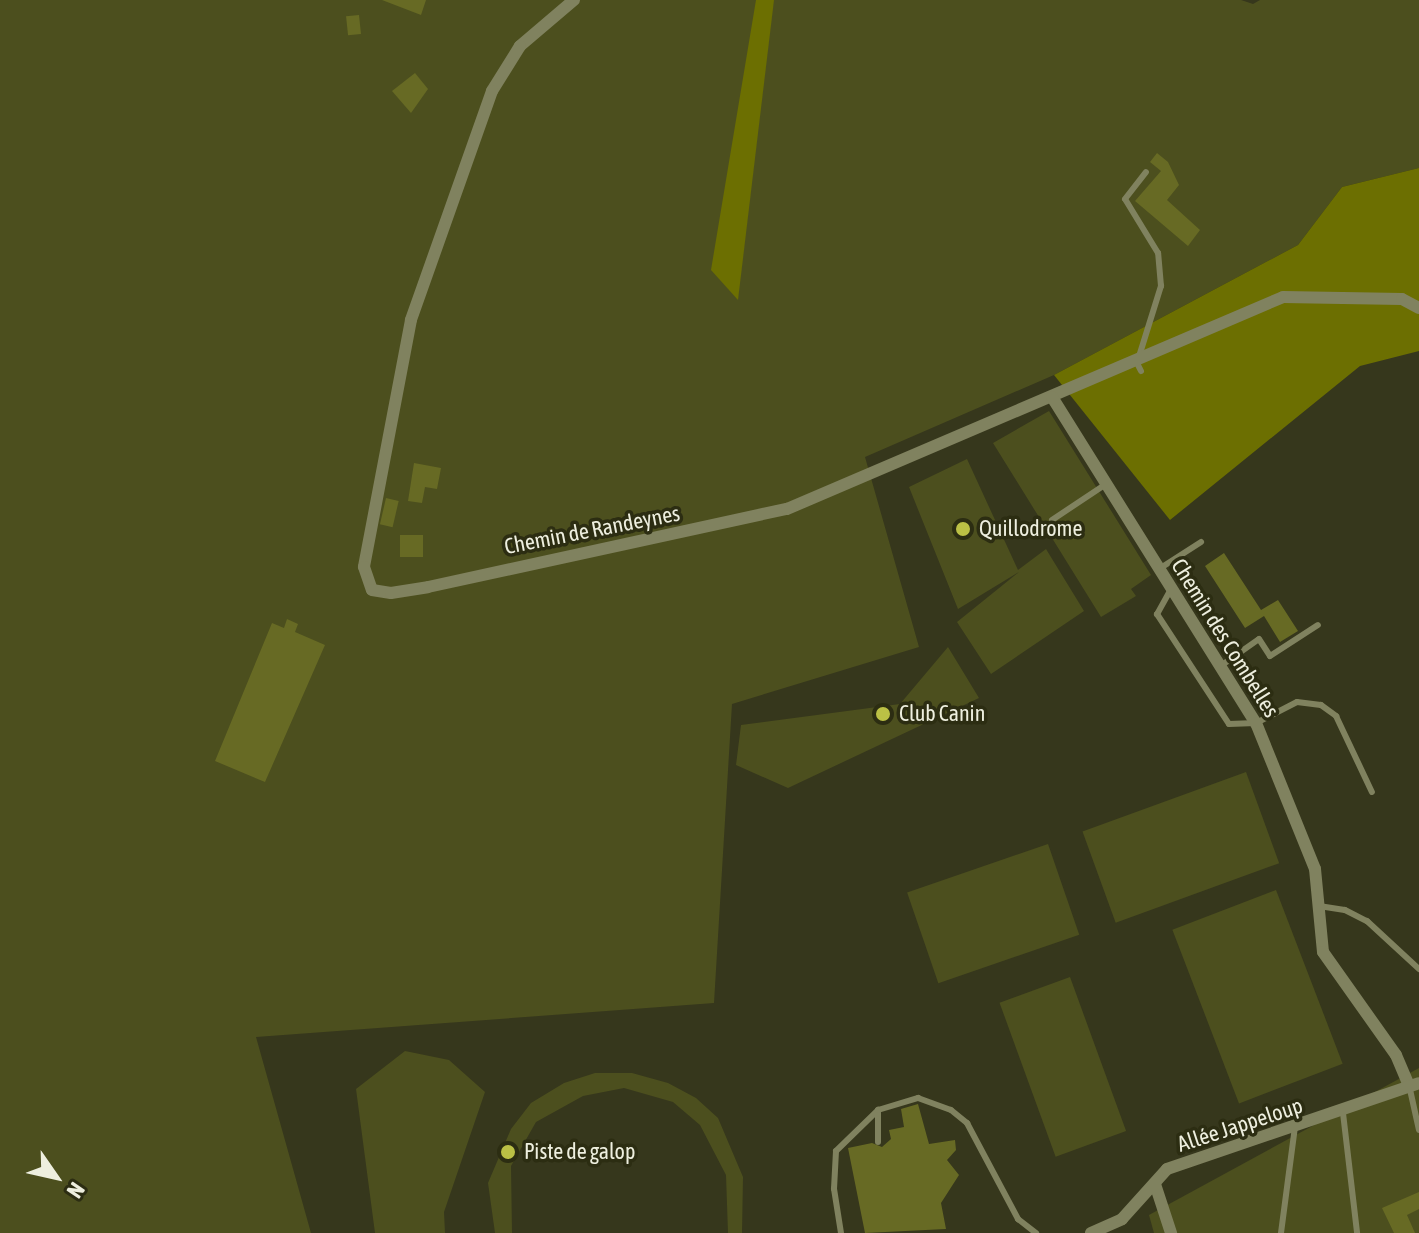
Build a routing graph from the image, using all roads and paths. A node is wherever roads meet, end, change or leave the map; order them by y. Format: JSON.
{"nodes":[{"id":1,"x":574,"y":0,"type":"edge"},
{"id":2,"x":1146,"y":172,"type":"dead end"},
{"id":3,"x":1419,"y":308,"type":"edge"},
{"id":4,"x":1139,"y":367,"type":"junction"},
{"id":5,"x":1052,"y":397,"type":"junction"},
{"id":6,"x":1106,"y":484,"type":"junction"},
{"id":7,"x":1052,"y":520,"type":"dead end"},
{"id":8,"x":1201,"y":542,"type":"dead end"},
{"id":9,"x":1159,"y":569,"type":"junction"},
{"id":10,"x":1171,"y":589,"type":"junction"},
{"id":11,"x":1318,"y":625,"type":"dead end"},
{"id":12,"x":1222,"y":665,"type":"junction"},
{"id":13,"x":1256,"y":723,"type":"junction"},
{"id":14,"x":1372,"y":792,"type":"dead end"},
{"id":15,"x":1319,"y":906,"type":"junction"},
{"id":16,"x":1419,"y":969,"type":"edge"},
{"id":17,"x":1414,"y":1084,"type":"edge"},
{"id":18,"x":878,"y":1110,"type":"junction"},
{"id":19,"x":1343,"y":1113,"type":"junction"},
{"id":20,"x":1295,"y":1127,"type":"junction"},
{"id":21,"x":1419,"y":1130,"type":"edge"},
{"id":22,"x":878,"y":1142,"type":"dead end"},
{"id":23,"x":1155,"y":1184,"type":"junction"},
{"id":24,"x":841,"y":1233,"type":"edge"},
{"id":25,"x":1036,"y":1233,"type":"edge"},
{"id":26,"x":1091,"y":1233,"type":"edge"},
{"id":27,"x":1171,"y":1233,"type":"edge"},
{"id":28,"x":1281,"y":1233,"type":"edge"},
{"id":29,"x":1357,"y":1233,"type":"edge"}],
"edges":[{"from":1,"to":5,"type":"street","name":"Chemin de Randeynes"},
{"from":2,"to":4,"type":"lane"},
{"from":3,"to":4,"type":"street","name":"Chemin de Randeynes"},
{"from":4,"to":5,"type":"street","name":"Chemin de Randeynes"},
{"from":5,"to":6,"type":"street","name":"Chemin des Combelles"},
{"from":6,"to":7,"type":"lane"},
{"from":6,"to":9,"type":"street","name":"Chemin des Combelles"},
{"from":8,"to":9,"type":"lane"},
{"from":9,"to":10,"type":"street","name":"Chemin des Combelles"},
{"from":10,"to":12,"type":"street","name":"Chemin des Combelles"},
{"from":10,"to":13,"type":"lane"},
{"from":11,"to":12,"type":"lane"},
{"from":12,"to":13,"type":"street","name":"Chemin des Combelles"},
{"from":13,"to":14,"type":"lane"},
{"from":13,"to":15,"type":"street","name":"Chemin des Combelles"},
{"from":15,"to":16,"type":"lane"},
{"from":15,"to":17,"type":"street","name":"Chemin des Combelles"},
{"from":17,"to":19,"type":"street","name":"Allée Jappeloup"},
{"from":17,"to":21,"type":"lane"},
{"from":18,"to":22,"type":"lane"},
{"from":18,"to":24,"type":"lane"},
{"from":18,"to":25,"type":"lane"},
{"from":19,"to":20,"type":"street","name":"Allée Jappeloup"},
{"from":19,"to":29,"type":"lane"},
{"from":20,"to":23,"type":"street","name":"Allée Jappeloup"},
{"from":20,"to":28,"type":"lane"},
{"from":23,"to":26,"type":"street","name":"Allée Jappeloup"},
{"from":23,"to":27,"type":"street"}]}
